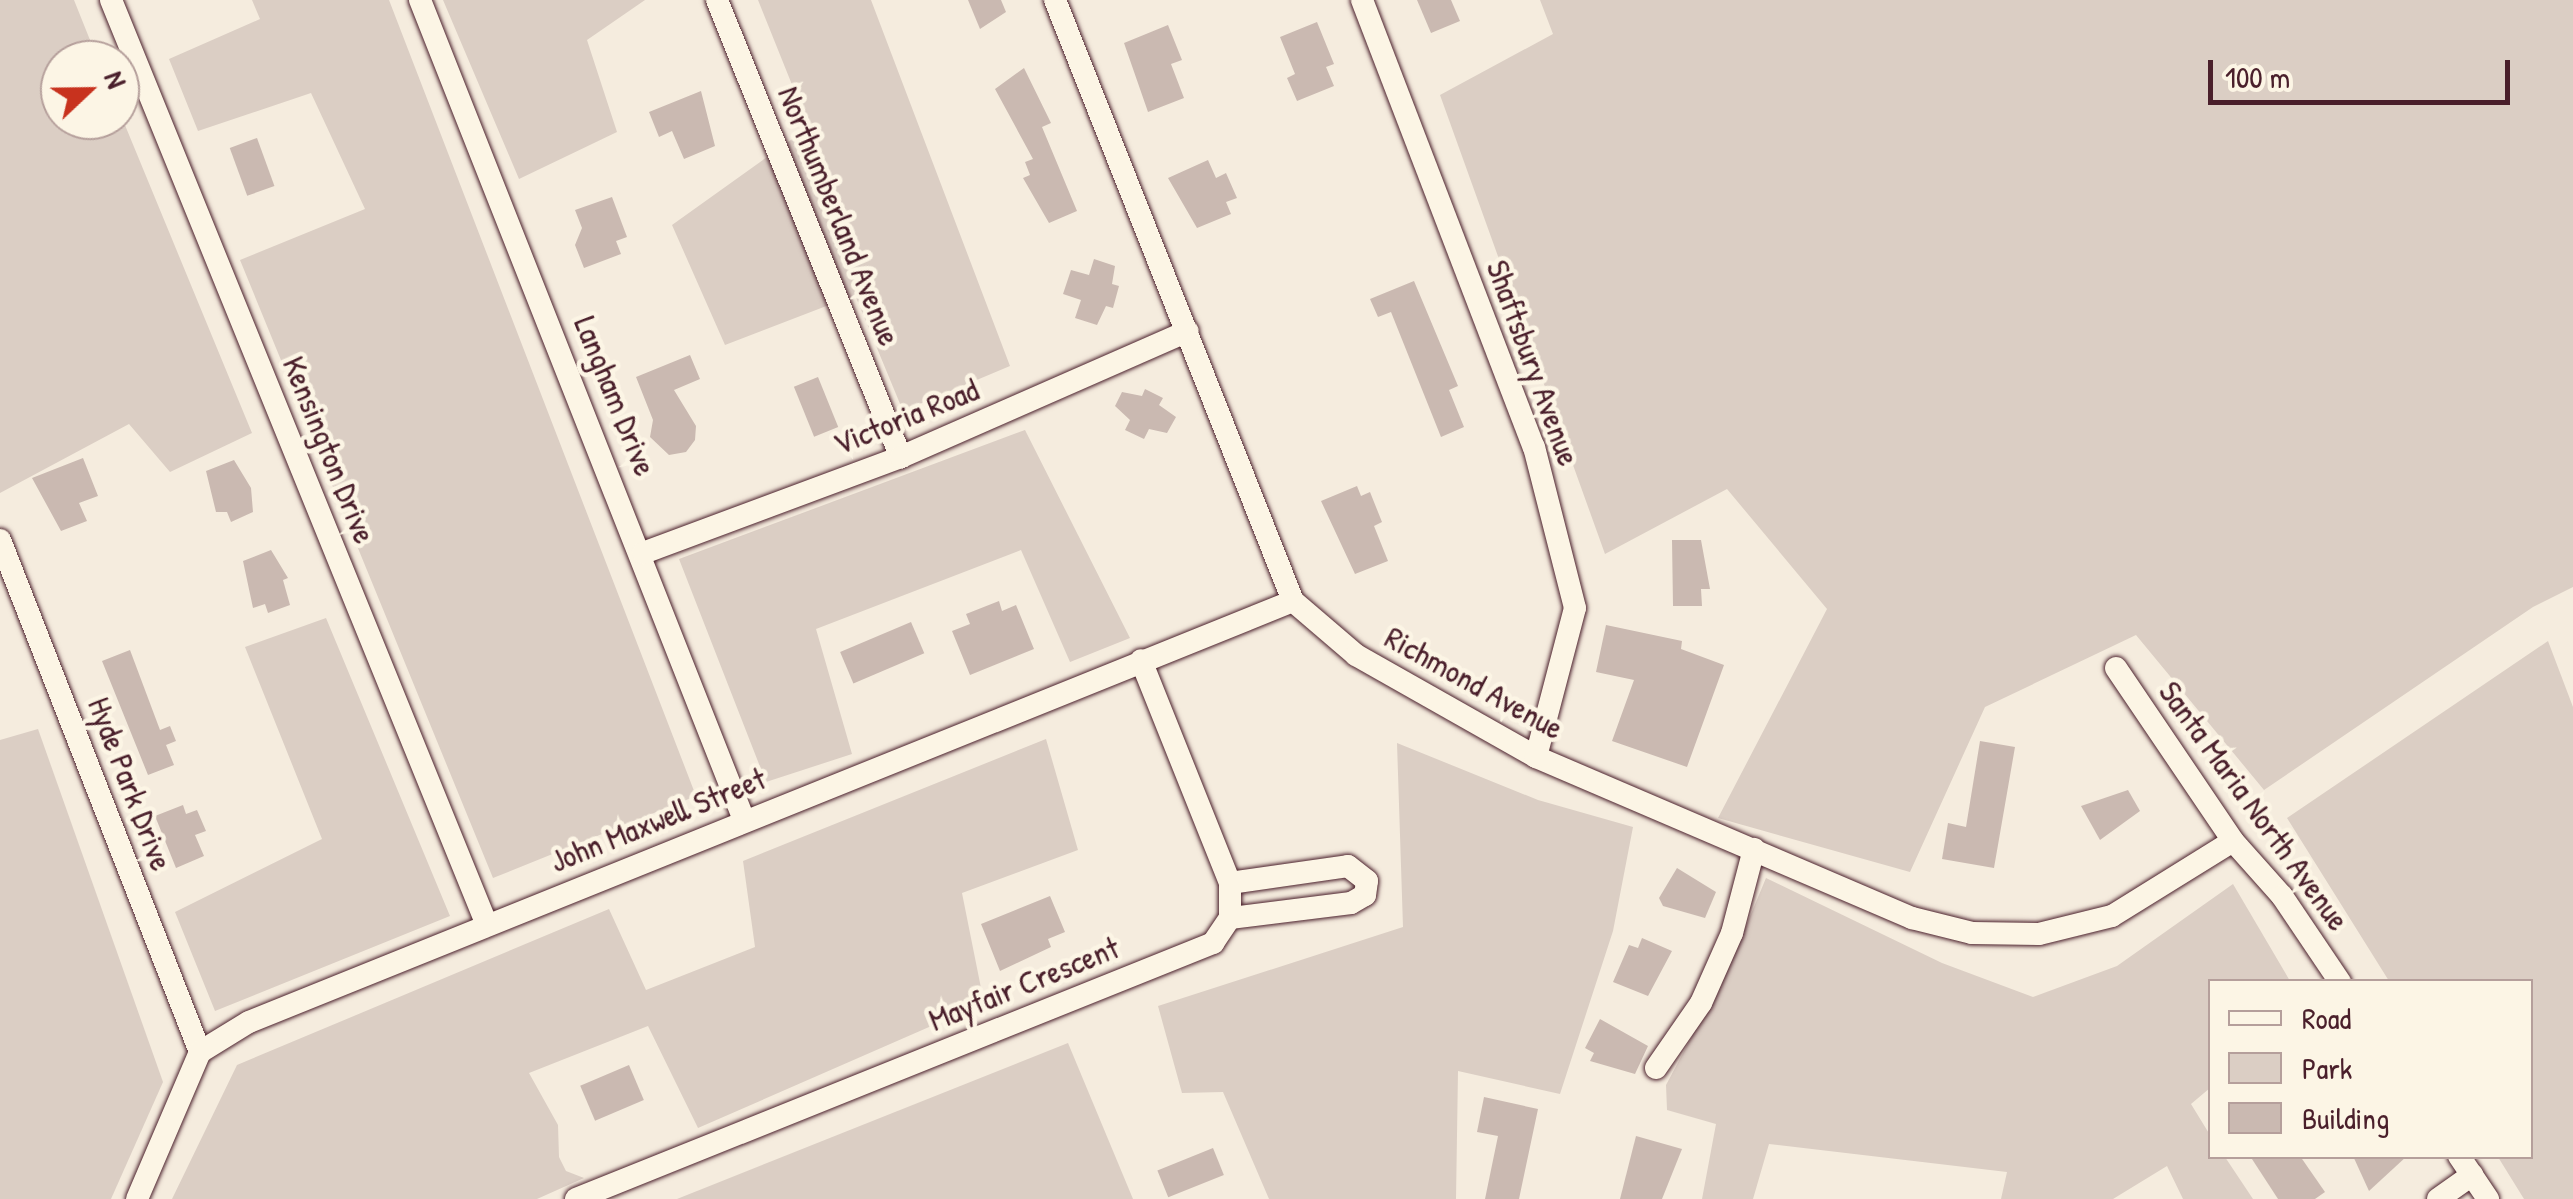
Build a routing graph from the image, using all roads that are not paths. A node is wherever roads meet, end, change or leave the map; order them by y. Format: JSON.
{"nodes":[{"id":1,"x":110,"y":0,"type":"edge"},
{"id":2,"x":420,"y":0,"type":"edge"},
{"id":3,"x":717,"y":0,"type":"edge"},
{"id":4,"x":1055,"y":0,"type":"edge"},
{"id":5,"x":1362,"y":0,"type":"edge"},
{"id":6,"x":1188,"y":331,"type":"junction"},
{"id":7,"x":901,"y":457,"type":"junction"},
{"id":8,"x":0,"y":540,"type":"edge"},
{"id":9,"x":643,"y":553,"type":"junction"},
{"id":10,"x":1293,"y":601,"type":"junction"},
{"id":11,"x":1141,"y":660,"type":"junction"},
{"id":12,"x":2116,"y":668,"type":"dead end"},
{"id":13,"x":1536,"y":758,"type":"junction"},
{"id":14,"x":744,"y":820,"type":"junction"},
{"id":15,"x":2233,"y":841,"type":"junction"},
{"id":16,"x":1754,"y":848,"type":"junction"},
{"id":17,"x":1230,"y":883,"type":"junction"},
{"id":18,"x":1230,"y":918,"type":"junction"},
{"id":19,"x":488,"y":925,"type":"junction"},
{"id":20,"x":2338,"y":979,"type":"edge"},
{"id":21,"x":200,"y":1052,"type":"junction"},
{"id":22,"x":1656,"y":1068,"type":"dead end"},
{"id":23,"x":2466,"y":1166,"type":"edge"},
{"id":24,"x":137,"y":1199,"type":"edge"},
{"id":25,"x":576,"y":1199,"type":"edge"},
{"id":26,"x":2438,"y":1199,"type":"edge"},
{"id":27,"x":2488,"y":1199,"type":"edge"}],
"edges":[{"from":1,"to":19,"type":"street","name":"Kensington Drive"},
{"from":2,"to":9,"type":"street","name":"Langham Drive"},
{"from":3,"to":7,"type":"street","name":"Northumberland Avenue"},
{"from":4,"to":6,"type":"street","name":"Richmond Avenue"},
{"from":5,"to":13,"type":"street","name":"Shaftsbury Avenue"},
{"from":6,"to":7,"type":"street","name":"Victoria Road"},
{"from":6,"to":10,"type":"street","name":"Richmond Avenue"},
{"from":7,"to":9,"type":"street","name":"Victoria Road"},
{"from":8,"to":21,"type":"street","name":"Hyde Park Drive"},
{"from":9,"to":14,"type":"street","name":"Langham Drive"},
{"from":10,"to":11,"type":"street","name":"John Maxwell Street"},
{"from":10,"to":13,"type":"street","name":"Richmond Avenue"},
{"from":11,"to":14,"type":"street","name":"John Maxwell Street"},
{"from":11,"to":17,"type":"street"},
{"from":12,"to":15,"type":"street","name":"Santa Maria North Avenue"},
{"from":13,"to":16,"type":"street","name":"Richmond Avenue"},
{"from":14,"to":19,"type":"street","name":"John Maxwell Street"},
{"from":15,"to":16,"type":"street","name":"Richmond Avenue"},
{"from":15,"to":20,"type":"street","name":"Santa Maria North Avenue"},
{"from":16,"to":22,"type":"street"},
{"from":17,"to":18,"type":"street"},
{"from":17,"to":18,"type":"street"},
{"from":18,"to":25,"type":"street","name":"Mayfair Crescent"},
{"from":19,"to":21,"type":"street","name":"John Maxwell Street"},
{"from":21,"to":24,"type":"street"},
{"from":23,"to":26,"type":"street"},
{"from":23,"to":27,"type":"street"}]}
